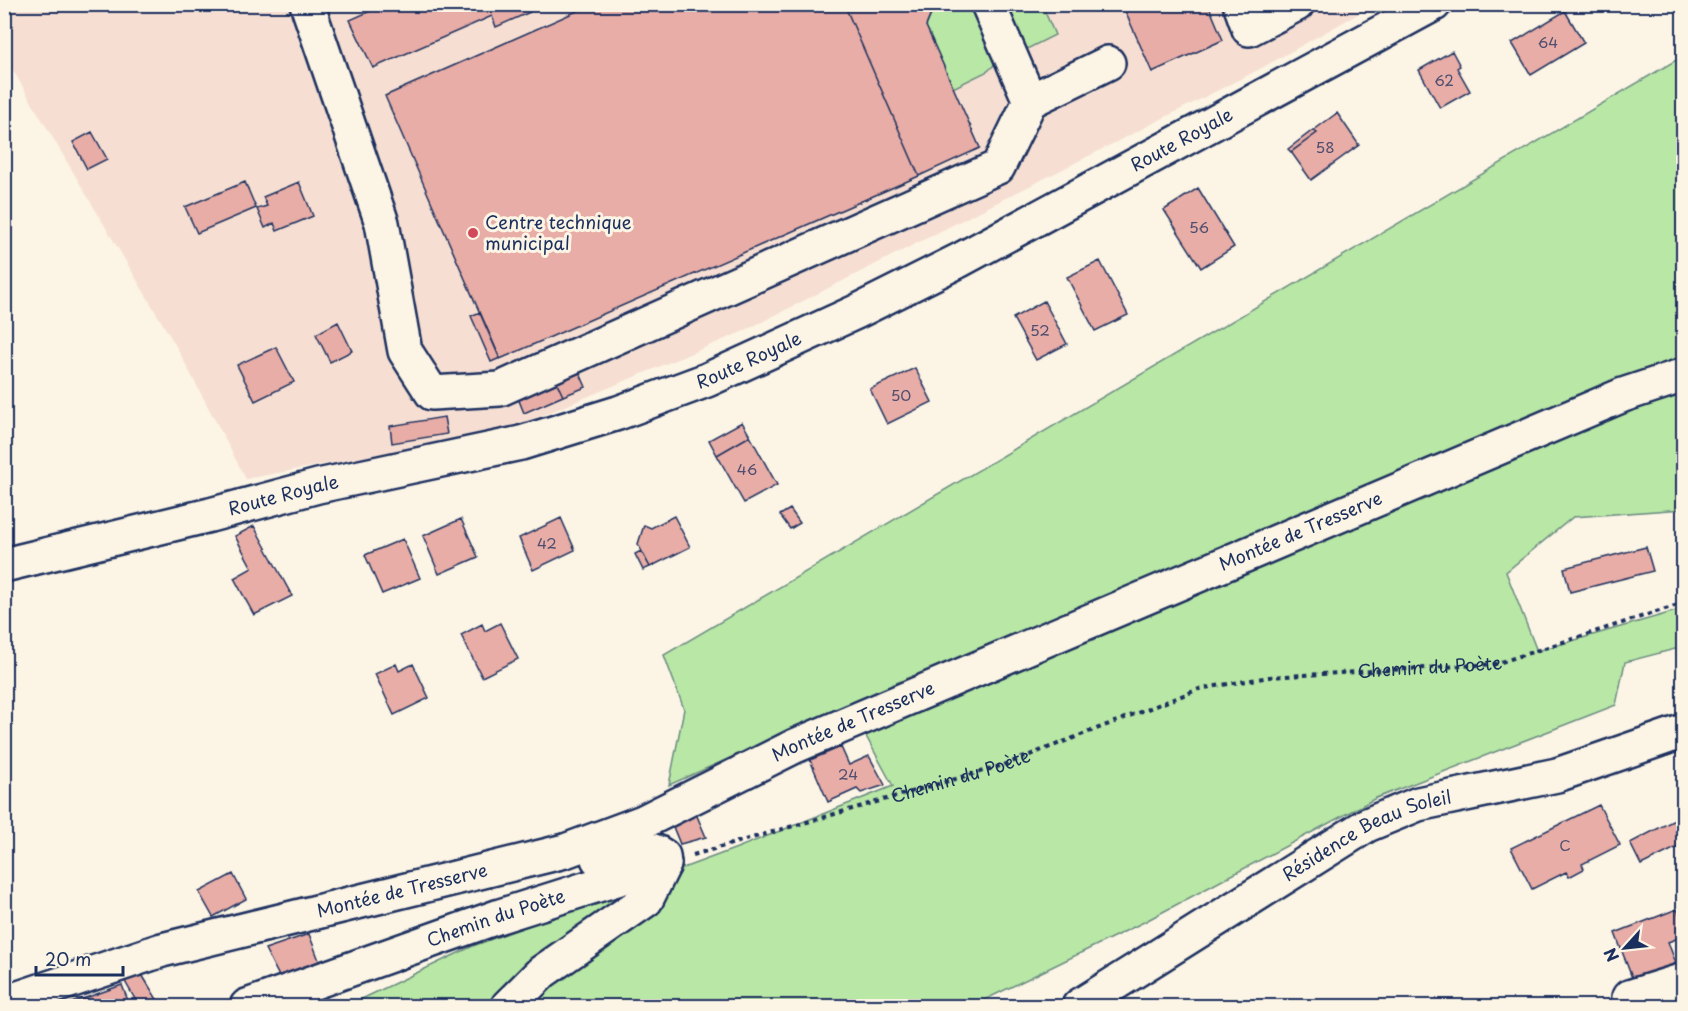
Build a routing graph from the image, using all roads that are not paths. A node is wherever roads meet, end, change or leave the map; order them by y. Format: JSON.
{"nodes":[{"id":1,"x":307,"y":4,"type":"edge"},
{"id":2,"x":988,"y":4,"type":"edge"},
{"id":3,"x":1240,"y":4,"type":"edge"},
{"id":4,"x":1297,"y":4,"type":"edge"},
{"id":5,"x":1434,"y":4,"type":"edge"},
{"id":6,"x":1108,"y":63,"type":"dead end"},
{"id":7,"x":1030,"y":101,"type":"junction"},
{"id":8,"x":1683,"y":375,"type":"edge"},
{"id":9,"x":4,"y":565,"type":"edge"},
{"id":10,"x":1683,"y":731,"type":"edge"},
{"id":11,"x":664,"y":864,"type":"junction"},
{"id":12,"x":421,"y":887,"type":"junction"},
{"id":13,"x":1683,"y":980,"type":"edge"},
{"id":14,"x":1629,"y":997,"type":"dead end"},
{"id":15,"x":4,"y":1003,"type":"edge"},
{"id":16,"x":248,"y":1006,"type":"edge"},
{"id":17,"x":508,"y":1006,"type":"edge"},
{"id":18,"x":1079,"y":1006,"type":"edge"}],
"edges":[{"from":1,"to":7,"type":"street"},
{"from":2,"to":7,"type":"street"},
{"from":3,"to":4,"type":"street"},
{"from":5,"to":9,"type":"street","name":"Route Royale"},
{"from":6,"to":7,"type":"street"},
{"from":8,"to":12,"type":"street","name":"Montée de Tresserve"},
{"from":10,"to":18,"type":"street","name":"Résidence Beau Soleil"},
{"from":11,"to":12,"type":"street"},
{"from":11,"to":16,"type":"street","name":"Chemin du Poète"},
{"from":11,"to":17,"type":"street"},
{"from":12,"to":15,"type":"street","name":"Montée de Tresserve"},
{"from":13,"to":14,"type":"street"}]}
